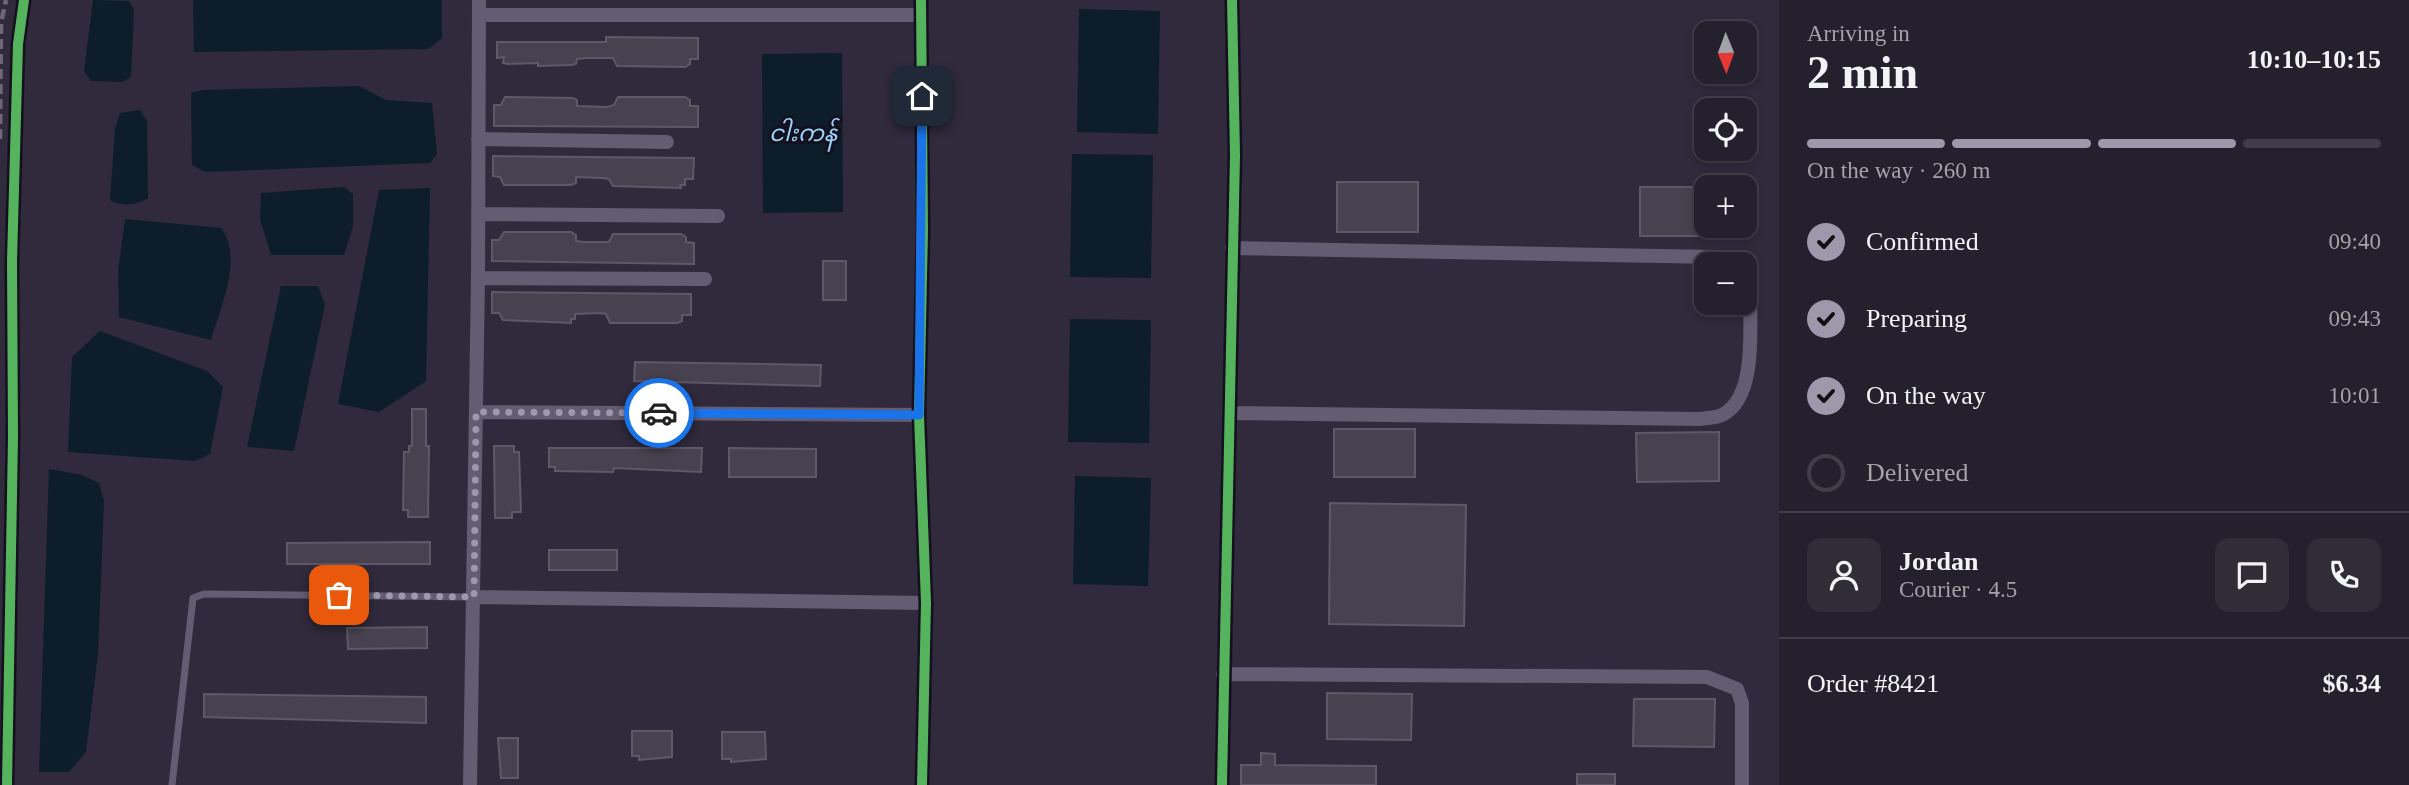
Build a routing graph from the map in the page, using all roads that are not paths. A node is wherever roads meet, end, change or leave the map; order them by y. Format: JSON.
{"nodes":[{"id":1,"x":24,"y":0,"type":"edge"},
{"id":2,"x":921,"y":0,"type":"edge"},
{"id":3,"x":1231,"y":0,"type":"edge"},
{"id":4,"x":479,"y":7,"type":"edge"},
{"id":5,"x":921,"y":15,"type":"junction"},
{"id":6,"x":478,"y":139,"type":"junction"},
{"id":7,"x":667,"y":142,"type":"dead end"},
{"id":8,"x":478,"y":214,"type":"junction"},
{"id":9,"x":718,"y":216,"type":"dead end"},
{"id":10,"x":1232,"y":248,"type":"junction"},
{"id":11,"x":1694,"y":257,"type":"edge"},
{"id":12,"x":478,"y":278,"type":"junction"},
{"id":13,"x":705,"y":279,"type":"dead end"},
{"id":14,"x":1749,"y":315,"type":"edge"},
{"id":15,"x":476,"y":412,"type":"junction"},
{"id":16,"x":1230,"y":413,"type":"junction"},
{"id":17,"x":919,"y":415,"type":"junction"},
{"id":18,"x":474,"y":597,"type":"junction"},
{"id":19,"x":926,"y":603,"type":"junction"},
{"id":20,"x":1223,"y":674,"type":"junction"},
{"id":21,"x":7,"y":785,"type":"edge"},
{"id":22,"x":172,"y":785,"type":"edge"},
{"id":23,"x":470,"y":785,"type":"edge"},
{"id":24,"x":922,"y":785,"type":"edge"},
{"id":25,"x":1222,"y":785,"type":"edge"},
{"id":26,"x":1742,"y":785,"type":"edge"}],
"edges":[{"from":1,"to":21,"type":"street"},
{"from":2,"to":5,"type":"street"},
{"from":3,"to":10,"type":"street"},
{"from":4,"to":5,"type":"street"},
{"from":4,"to":6,"type":"street"},
{"from":5,"to":17,"type":"street"},
{"from":6,"to":7,"type":"street"},
{"from":6,"to":8,"type":"street"},
{"from":8,"to":9,"type":"street"},
{"from":8,"to":12,"type":"street"},
{"from":10,"to":11,"type":"street"},
{"from":10,"to":16,"type":"street"},
{"from":12,"to":13,"type":"street"},
{"from":12,"to":15,"type":"street"},
{"from":14,"to":16,"type":"street"},
{"from":15,"to":17,"type":"street"},
{"from":15,"to":18,"type":"street"},
{"from":16,"to":20,"type":"street"},
{"from":17,"to":19,"type":"street"},
{"from":18,"to":19,"type":"street"},
{"from":18,"to":22,"type":"lane"},
{"from":18,"to":23,"type":"street"},
{"from":19,"to":24,"type":"street"},
{"from":20,"to":25,"type":"street"},
{"from":20,"to":26,"type":"street"}]}
